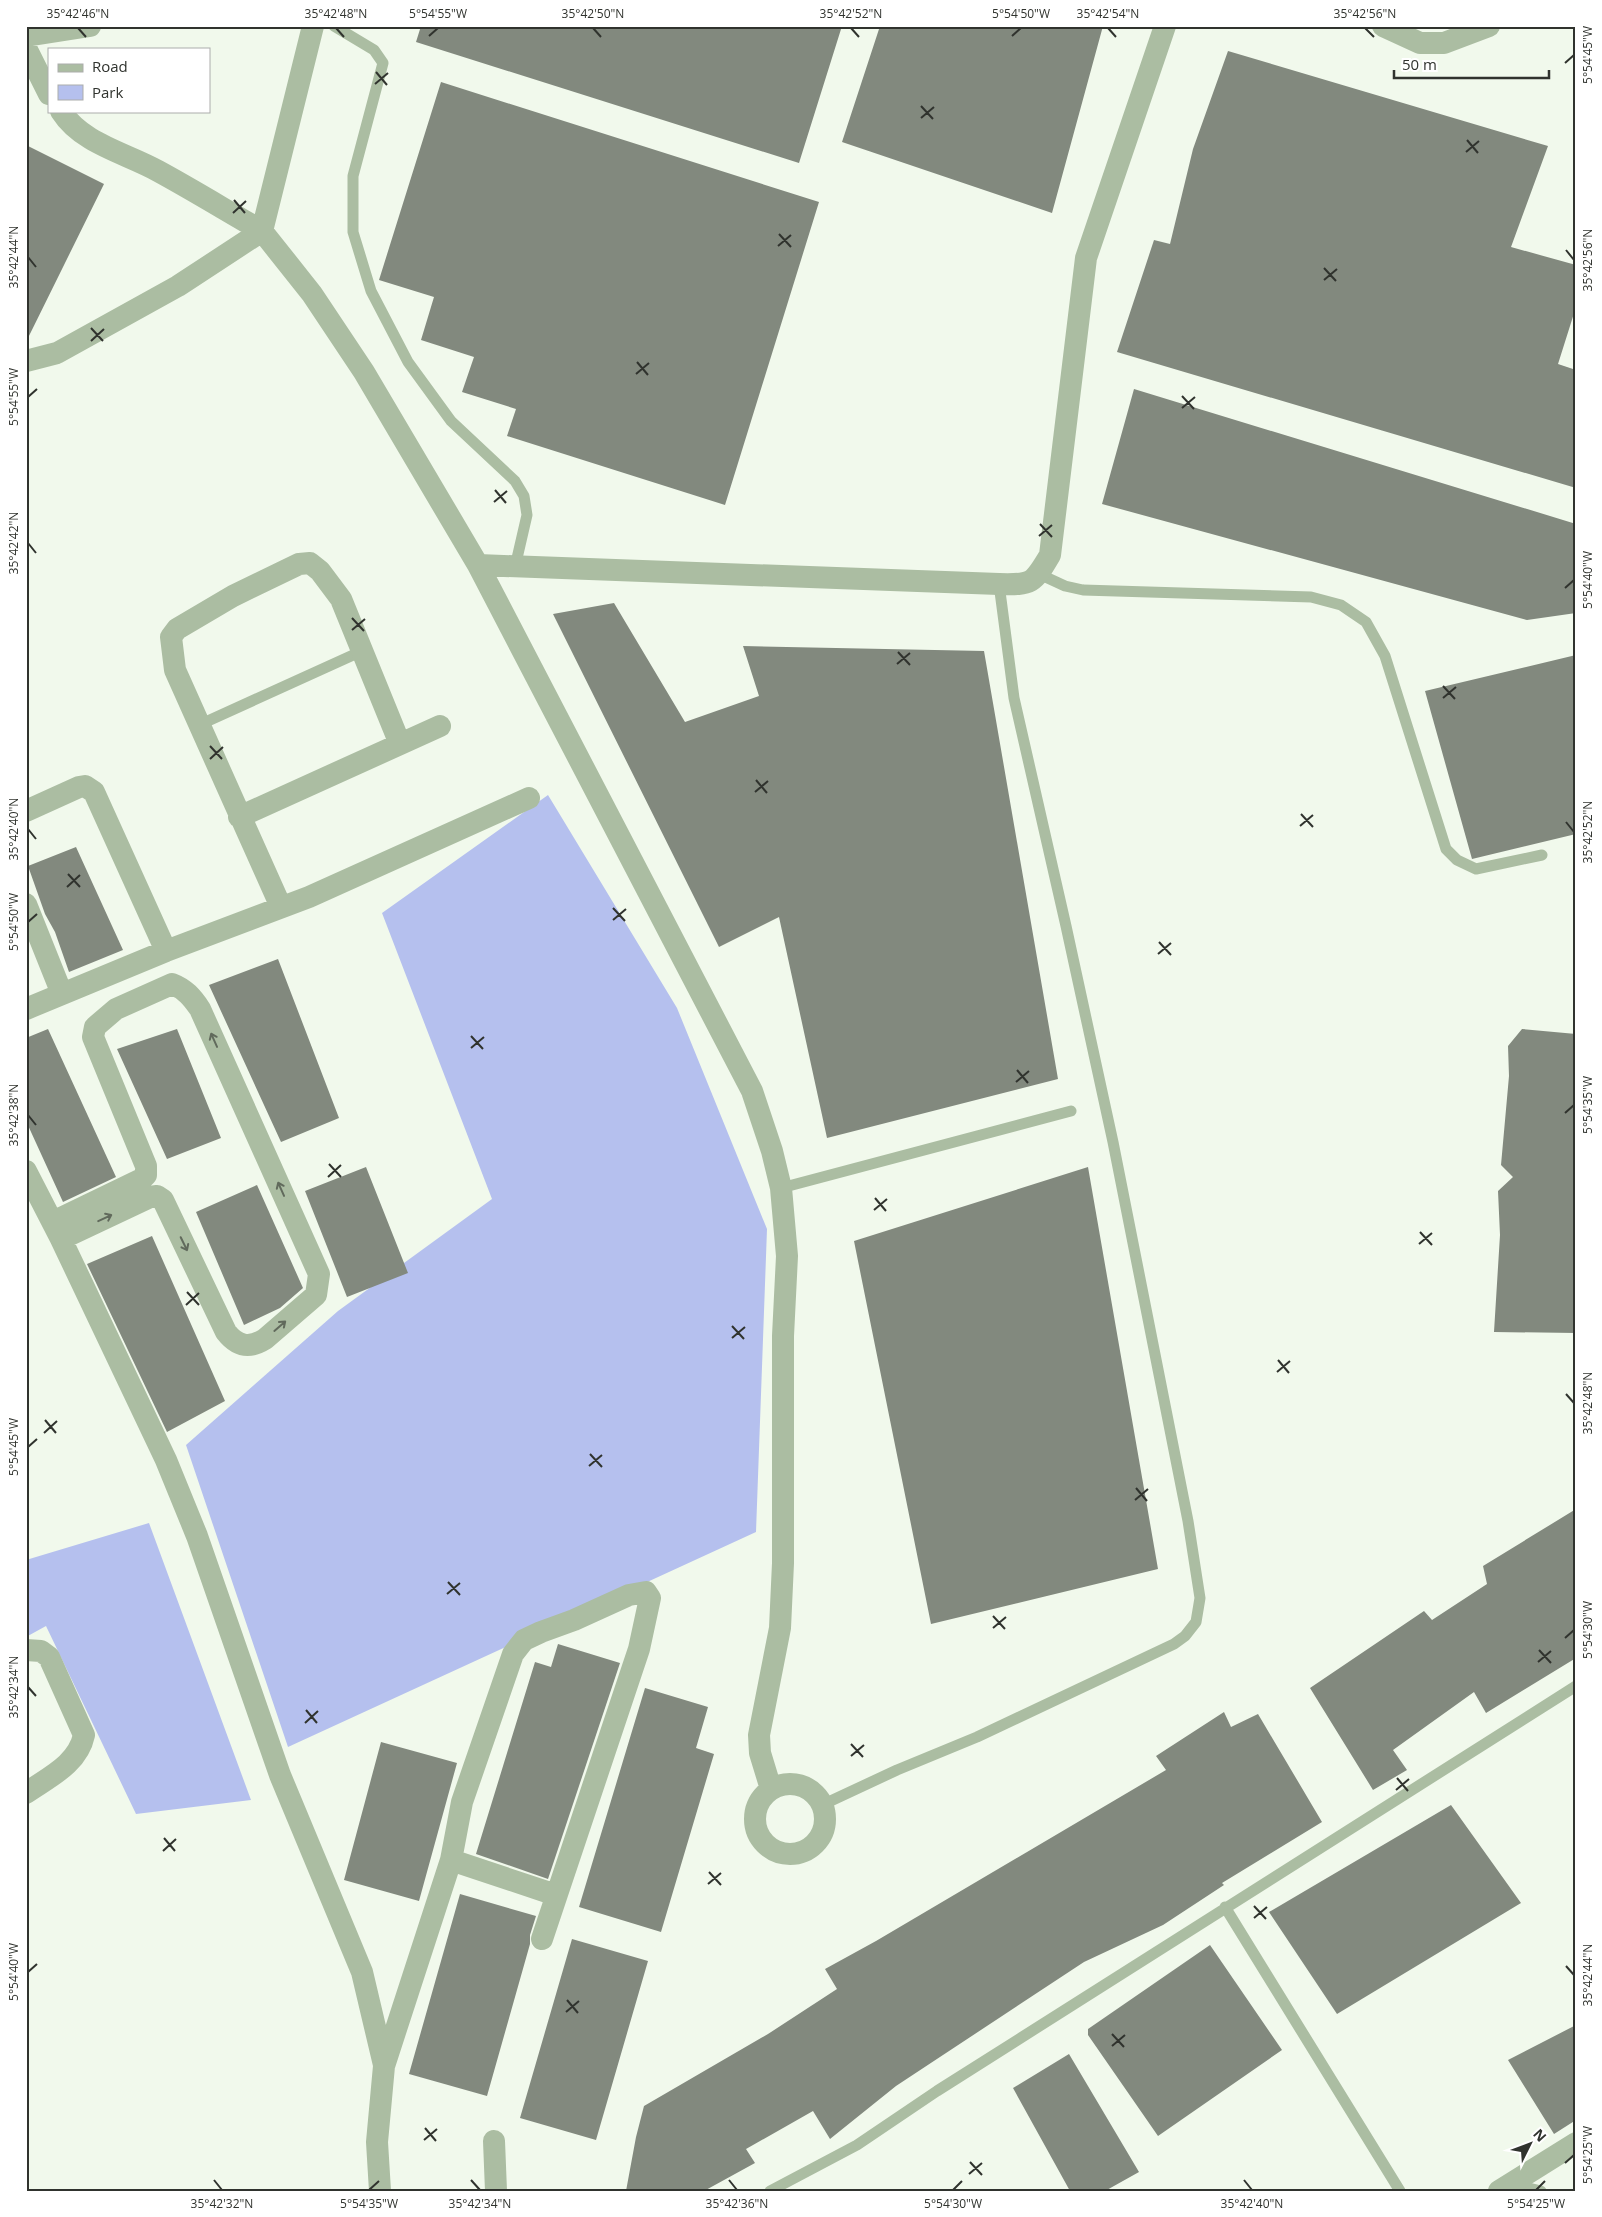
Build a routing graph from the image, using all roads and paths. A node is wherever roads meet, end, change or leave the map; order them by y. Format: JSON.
{"nodes":[{"id":1,"x":90,"y":26,"type":"edge"},
{"id":2,"x":313,"y":26,"type":"edge"},
{"id":3,"x":334,"y":26,"type":"edge"},
{"id":4,"x":1165,"y":26,"type":"edge"},
{"id":5,"x":1383,"y":26,"type":"edge"},
{"id":6,"x":1489,"y":26,"type":"edge"},
{"id":7,"x":26,"y":36,"type":"edge"},
{"id":8,"x":26,"y":48,"type":"edge"},
{"id":9,"x":48,"y":92,"type":"edge"},
{"id":10,"x":61,"y":112,"type":"edge"},
{"id":11,"x":262,"y":231,"type":"junction"},
{"id":12,"x":26,"y":361,"type":"edge"},
{"id":13,"x":478,"y":565,"type":"junction"},
{"id":14,"x":514,"y":567,"type":"junction"},
{"id":15,"x":1039,"y":574,"type":"junction"},
{"id":16,"x":999,"y":584,"type":"junction"},
{"id":17,"x":362,"y":651,"type":"junction"},
{"id":18,"x":199,"y":725,"type":"junction"},
{"id":19,"x":440,"y":726,"type":"dead end"},
{"id":20,"x":400,"y":744,"type":"junction"},
{"id":21,"x":529,"y":798,"type":"dead end"},
{"id":22,"x":26,"y":811,"type":"edge"},
{"id":23,"x":239,"y":818,"type":"junction"},
{"id":24,"x":1542,"y":855,"type":"dead end"},
{"id":25,"x":26,"y":904,"type":"edge"},
{"id":26,"x":281,"y":907,"type":"junction"},
{"id":27,"x":166,"y":951,"type":"junction"},
{"id":28,"x":62,"y":994,"type":"junction"},
{"id":29,"x":26,"y":1010,"type":"edge"},
{"id":30,"x":1071,"y":1111,"type":"dead end"},
{"id":31,"x":26,"y":1171,"type":"edge"},
{"id":32,"x":781,"y":1188,"type":"junction"},
{"id":33,"x":57,"y":1231,"type":"junction"},
{"id":34,"x":26,"y":1650,"type":"edge"},
{"id":35,"x":1576,"y":1686,"type":"edge"},
{"id":36,"x":771,"y":1789,"type":"junction"},
{"id":37,"x":26,"y":1793,"type":"edge"},
{"id":38,"x":822,"y":1805,"type":"junction"},
{"id":39,"x":451,"y":1860,"type":"junction"},
{"id":40,"x":556,"y":1895,"type":"junction"},
{"id":41,"x":1225,"y":1907,"type":"junction"},
{"id":42,"x":542,"y":1939,"type":"dead end"},
{"id":43,"x":384,"y":2066,"type":"junction"},
{"id":44,"x":494,"y":2142,"type":"dead end"},
{"id":45,"x":1576,"y":2143,"type":"edge"},
{"id":46,"x":1506,"y":2187,"type":"edge"},
{"id":47,"x":380,"y":2191,"type":"edge"},
{"id":48,"x":496,"y":2191,"type":"edge"},
{"id":49,"x":770,"y":2191,"type":"edge"},
{"id":50,"x":1400,"y":2191,"type":"edge"},
{"id":51,"x":1541,"y":2191,"type":"edge"}],
"edges":[{"from":1,"to":7,"type":"street"},
{"from":2,"to":11,"type":"street"},
{"from":3,"to":14,"type":"lane"},
{"from":4,"to":15,"type":"street"},
{"from":5,"to":6,"type":"street"},
{"from":8,"to":9,"type":"street"},
{"from":10,"to":11,"type":"street"},
{"from":11,"to":12,"type":"street"},
{"from":11,"to":13,"type":"street"},
{"from":13,"to":14,"type":"street"},
{"from":13,"to":32,"type":"street"},
{"from":14,"to":16,"type":"street"},
{"from":15,"to":16,"type":"street"},
{"from":15,"to":24,"type":"lane"},
{"from":16,"to":38,"type":"lane"},
{"from":17,"to":18,"type":"lane"},
{"from":17,"to":18,"type":"street"},
{"from":17,"to":20,"type":"street"},
{"from":18,"to":23,"type":"street"},
{"from":19,"to":20,"type":"street"},
{"from":20,"to":23,"type":"street"},
{"from":21,"to":26,"type":"street"},
{"from":22,"to":27,"type":"street"},
{"from":23,"to":26,"type":"street"},
{"from":25,"to":28,"type":"street"},
{"from":26,"to":27,"type":"street"},
{"from":27,"to":28,"type":"street"},
{"from":28,"to":29,"type":"street"},
{"from":30,"to":32,"type":"lane"},
{"from":31,"to":33,"type":"street"},
{"from":32,"to":36,"type":"street"},
{"from":33,"to":33,"type":"street","one_way":true},
{"from":33,"to":43,"type":"street"},
{"from":34,"to":37,"type":"street"},
{"from":35,"to":41,"type":"lane"},
{"from":36,"to":38,"type":"street"},
{"from":36,"to":38,"type":"street"},
{"from":39,"to":40,"type":"street"},
{"from":39,"to":40,"type":"street"},
{"from":39,"to":43,"type":"street"},
{"from":40,"to":42,"type":"street"},
{"from":41,"to":49,"type":"lane"},
{"from":41,"to":50,"type":"lane"},
{"from":43,"to":47,"type":"street"},
{"from":44,"to":48,"type":"street"},
{"from":45,"to":46,"type":"street"},
{"from":46,"to":51,"type":"lane"}]}
